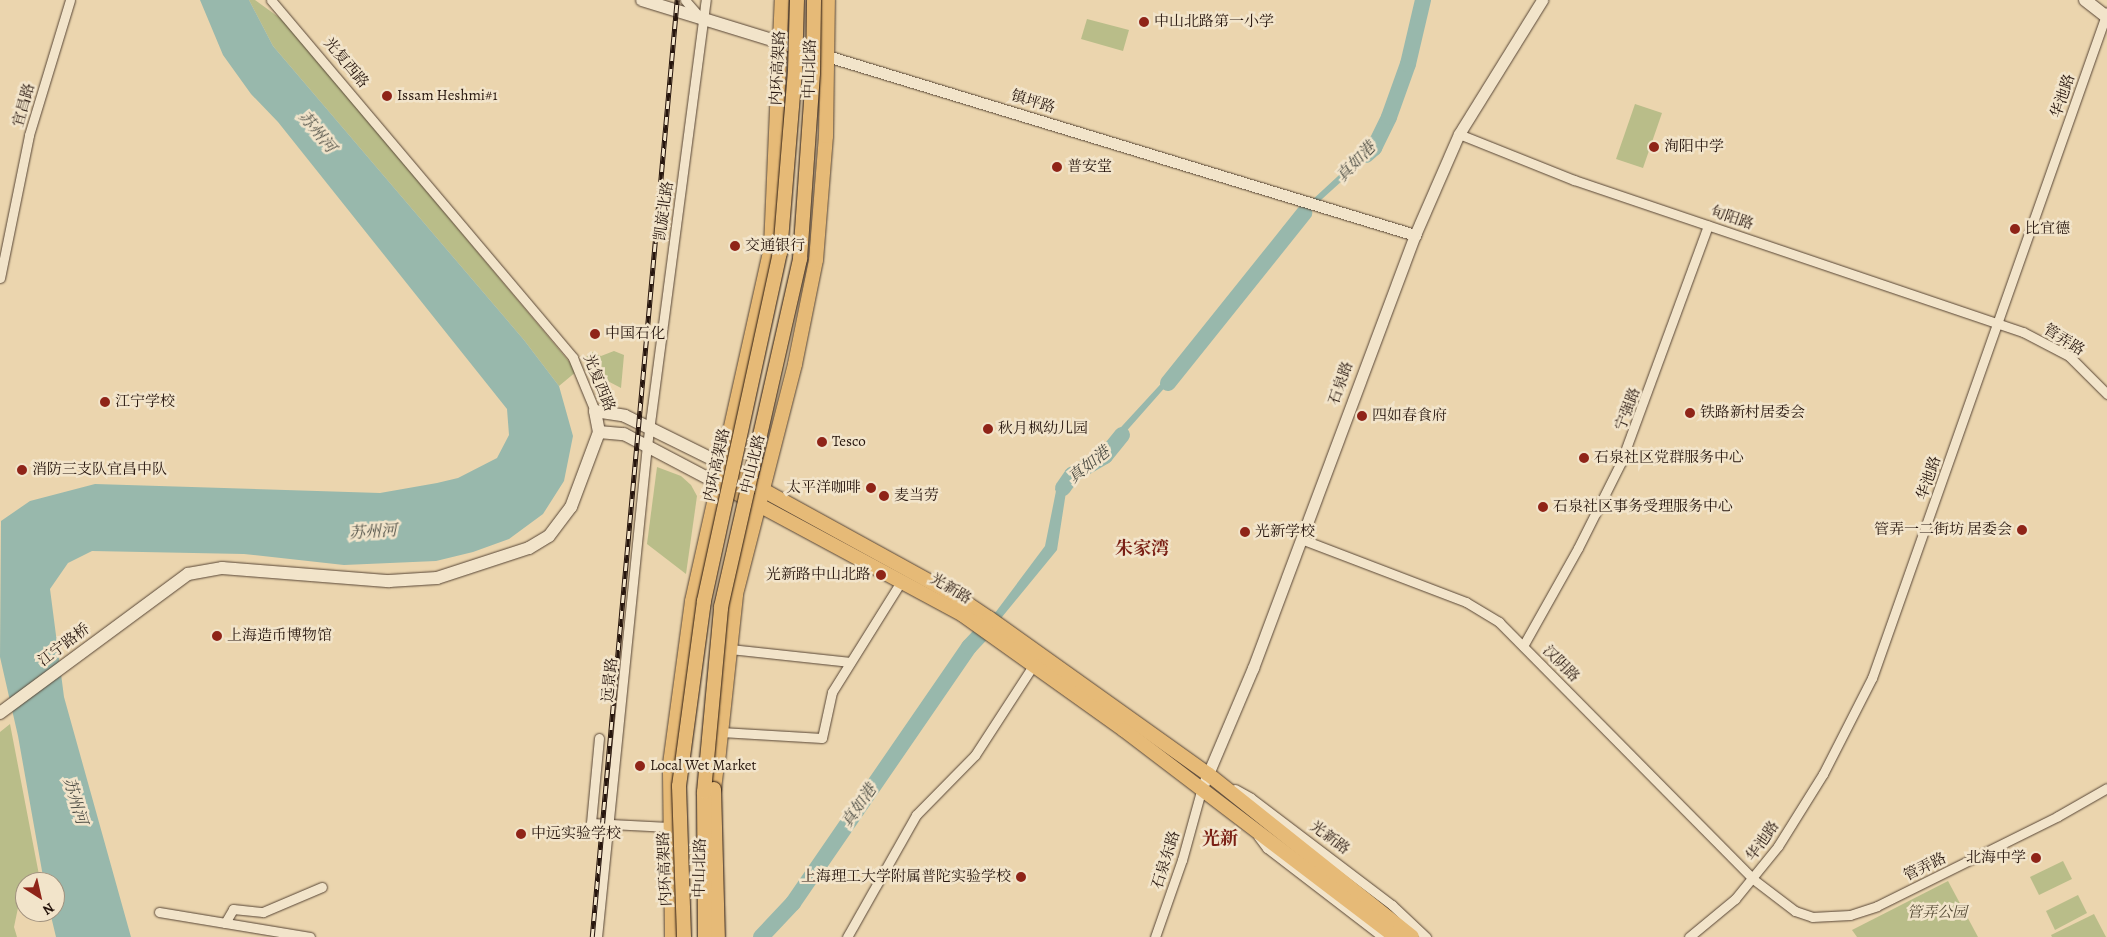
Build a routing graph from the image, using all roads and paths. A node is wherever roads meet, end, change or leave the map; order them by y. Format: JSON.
{"nodes":[{"id":1,"x":70,"y":0,"type":"edge"},
{"id":2,"x":271,"y":0,"type":"edge"},
{"id":3,"x":642,"y":0,"type":"edge"},
{"id":4,"x":685,"y":0,"type":"edge"},
{"id":5,"x":706,"y":0,"type":"edge"},
{"id":6,"x":782,"y":0,"type":"edge"},
{"id":7,"x":797,"y":0,"type":"edge"},
{"id":8,"x":814,"y":0,"type":"edge"},
{"id":9,"x":828,"y":0,"type":"edge"},
{"id":10,"x":1542,"y":0,"type":"edge"},
{"id":11,"x":2085,"y":0,"type":"edge"},
{"id":12,"x":2099,"y":0,"type":"edge"},
{"id":13,"x":2107,"y":13,"type":"edge"},
{"id":14,"x":703,"y":22,"type":"junction"},
{"id":15,"x":779,"y":44,"type":"junction"},
{"id":16,"x":827,"y":56,"type":"junction"},
{"id":17,"x":1459,"y":134,"type":"junction"},
{"id":18,"x":1708,"y":225,"type":"junction"},
{"id":19,"x":1415,"y":235,"type":"junction"},
{"id":20,"x":0,"y":278,"type":"edge"},
{"id":21,"x":1998,"y":322,"type":"junction"},
{"id":22,"x":2107,"y":394,"type":"edge"},
{"id":23,"x":595,"y":411,"type":"junction"},
{"id":24,"x":650,"y":426,"type":"junction"},
{"id":25,"x":599,"y":432,"type":"junction"},
{"id":26,"x":647,"y":446,"type":"junction"},
{"id":27,"x":722,"y":464,"type":"junction"},
{"id":28,"x":717,"y":483,"type":"junction"},
{"id":29,"x":763,"y":490,"type":"junction"},
{"id":30,"x":759,"y":505,"type":"junction"},
{"id":31,"x":1301,"y":539,"type":"junction"},
{"id":32,"x":188,"y":574,"type":"joint"},
{"id":33,"x":902,"y":580,"type":"junction"},
{"id":34,"x":985,"y":623,"type":"junction"},
{"id":35,"x":1523,"y":646,"type":"junction"},
{"id":36,"x":730,"y":649,"type":"junction"},
{"id":37,"x":1024,"y":650,"type":"junction"},
{"id":38,"x":850,"y":662,"type":"junction"},
{"id":39,"x":1034,"y":664,"type":"junction"},
{"id":40,"x":0,"y":713,"type":"edge"},
{"id":41,"x":721,"y":732,"type":"junction"},
{"id":42,"x":599,"y":738,"type":"dead end"},
{"id":43,"x":719,"y":750,"type":"junction"},
{"id":44,"x":1208,"y":774,"type":"junction"},
{"id":45,"x":2107,"y":788,"type":"edge"},
{"id":46,"x":1201,"y":791,"type":"junction"},
{"id":47,"x":609,"y":825,"type":"junction"},
{"id":48,"x":669,"y":828,"type":"junction"},
{"id":49,"x":1253,"y":830,"type":"junction"},
{"id":50,"x":1297,"y":853,"type":"junction"},
{"id":51,"x":1753,"y":879,"type":"junction"},
{"id":52,"x":322,"y":886,"type":"dead end"},
{"id":53,"x":159,"y":912,"type":"dead end"},
{"id":54,"x":225,"y":923,"type":"junction"},
{"id":55,"x":310,"y":937,"type":"edge"},
{"id":56,"x":597,"y":937,"type":"edge"},
{"id":57,"x":672,"y":937,"type":"edge"},
{"id":58,"x":684,"y":937,"type":"edge"},
{"id":59,"x":705,"y":937,"type":"edge"},
{"id":60,"x":717,"y":937,"type":"edge"},
{"id":61,"x":847,"y":937,"type":"edge"},
{"id":62,"x":1155,"y":937,"type":"edge"},
{"id":63,"x":1383,"y":937,"type":"edge"},
{"id":64,"x":1396,"y":937,"type":"edge"},
{"id":65,"x":1412,"y":937,"type":"edge"},
{"id":66,"x":1426,"y":937,"type":"edge"},
{"id":67,"x":1689,"y":937,"type":"edge"}],
"edges":[{"from":1,"to":20,"type":"street","name":"宜昌路"},
{"from":2,"to":23,"type":"street","name":"光复西路"},
{"from":3,"to":14,"type":"main road","name":"镇坪路"},
{"from":4,"to":14,"type":"street"},
{"from":5,"to":14,"type":"street","name":"凯旋北路"},
{"from":6,"to":15,"type":"main road","name":"中山北路"},
{"from":7,"to":58,"type":"main road","name":"内环高架路","bridge":true},
{"from":8,"to":59,"type":"main road","bridge":true},
{"from":9,"to":16,"type":"main road","name":"中山北路"},
{"from":10,"to":17,"type":"street","name":"石泉路"},
{"from":11,"to":13,"type":"main road"},
{"from":12,"to":13,"type":"main road"},
{"from":13,"to":21,"type":"street","name":"华池路"},
{"from":14,"to":15,"type":"main road","name":"镇坪路"},
{"from":14,"to":24,"type":"street","name":"凯旋北路"},
{"from":15,"to":16,"type":"main road","name":"镇坪路"},
{"from":15,"to":27,"type":"main road","name":"中山北路"},
{"from":16,"to":19,"type":"street","name":"镇坪路"},
{"from":16,"to":29,"type":"main road","name":"中山北路"},
{"from":17,"to":18,"type":"street","name":"旬阳路"},
{"from":17,"to":19,"type":"street","name":"石泉路"},
{"from":18,"to":21,"type":"street","name":"旬阳路"},
{"from":18,"to":35,"type":"street","name":"宁强路"},
{"from":19,"to":31,"type":"street","name":"石泉路"},
{"from":21,"to":22,"type":"street","name":"管弄路"},
{"from":21,"to":51,"type":"street","name":"华池路"},
{"from":23,"to":24,"type":"main road","name":"光新路"},
{"from":23,"to":25,"type":"main road","name":"光复西路"},
{"from":24,"to":26,"type":"street","name":"远景路"},
{"from":24,"to":27,"type":"main road","name":"光新路"},
{"from":25,"to":26,"type":"main road","name":"光新路"},
{"from":25,"to":32,"type":"main road","name":"光复西路"},
{"from":26,"to":28,"type":"main road","name":"光新路"},
{"from":26,"to":47,"type":"street","name":"远景路"},
{"from":27,"to":28,"type":"main road","name":"中山北路"},
{"from":27,"to":29,"type":"main road","name":"光新路"},
{"from":28,"to":30,"type":"main road","name":"光新路"},
{"from":28,"to":48,"type":"main road","name":"中山北路"},
{"from":29,"to":30,"type":"main road","name":"中山北路"},
{"from":29,"to":34,"type":"main road","name":"光新路"},
{"from":30,"to":33,"type":"main road","name":"光新路"},
{"from":30,"to":36,"type":"main road","name":"中山北路"},
{"from":31,"to":35,"type":"street","name":"汉阴路"},
{"from":31,"to":44,"type":"street","name":"石泉路"},
{"from":32,"to":40,"type":"main road","name":"江宁路桥"},
{"from":33,"to":34,"type":"main road","name":"光新路"},
{"from":33,"to":38,"type":"street"},
{"from":34,"to":37,"type":"main road","name":"光新路"},
{"from":35,"to":51,"type":"street","name":"汉阴路"},
{"from":36,"to":38,"type":"street"},
{"from":36,"to":41,"type":"main road","name":"中山北路"},
{"from":37,"to":39,"type":"main road","name":"光新路"},
{"from":37,"to":44,"type":"main road","name":"光新路"},
{"from":38,"to":41,"type":"street"},
{"from":39,"to":46,"type":"main road","name":"光新路"},
{"from":39,"to":61,"type":"street"},
{"from":41,"to":43,"type":"main road","name":"中山北路"},
{"from":42,"to":47,"type":"street"},
{"from":43,"to":60,"type":"main road","name":"中山北路"},
{"from":43,"to":60,"type":"main road","bridge":true},
{"from":44,"to":46,"type":"street","name":"石泉路"},
{"from":44,"to":50,"type":"main road","name":"光新路"},
{"from":44,"to":66,"type":"street","name":"光新路"},
{"from":45,"to":51,"type":"street","name":"管弄路"},
{"from":46,"to":49,"type":"main road","name":"光新路"},
{"from":46,"to":62,"type":"street","name":"石泉东路"},
{"from":47,"to":48,"type":"street"},
{"from":47,"to":56,"type":"street","name":"远景路"},
{"from":48,"to":57,"type":"main road","name":"中山北路"},
{"from":49,"to":50,"type":"main road","name":"光新路"},
{"from":49,"to":63,"type":"street","name":"光新路"},
{"from":50,"to":64,"type":"main road","name":"光新路"},
{"from":50,"to":65,"type":"main road","name":"光新路"},
{"from":51,"to":67,"type":"street","name":"华池路"},
{"from":52,"to":54,"type":"street"},
{"from":53,"to":54,"type":"street"},
{"from":54,"to":55,"type":"street"}]}
